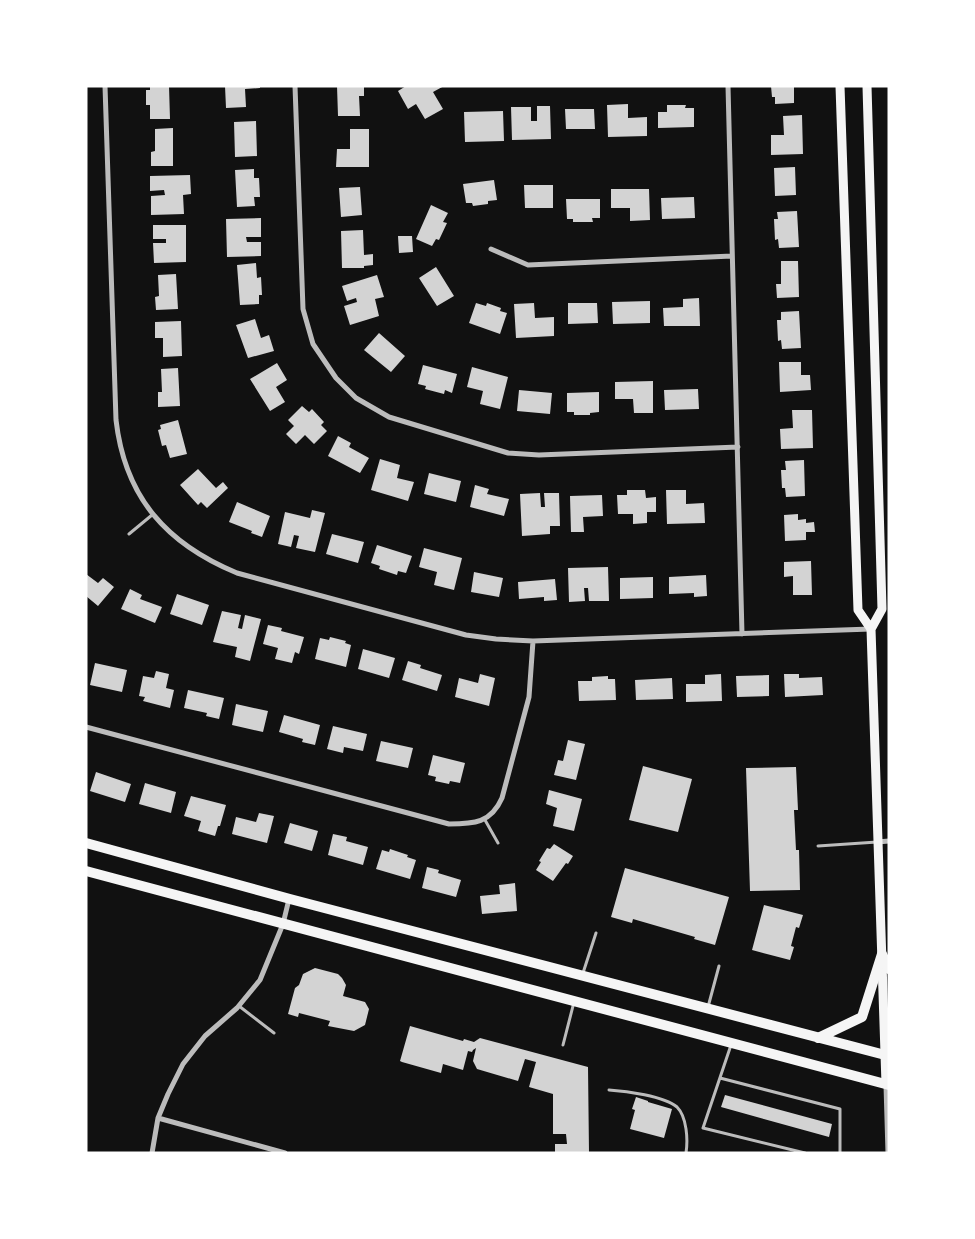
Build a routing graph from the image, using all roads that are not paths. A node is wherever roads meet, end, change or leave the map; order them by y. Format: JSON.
{"nodes":[{"id":1,"x":105,"y":86,"type":"edge"},
{"id":2,"x":295,"y":86,"type":"edge"},
{"id":3,"x":728,"y":86,"type":"edge"},
{"id":4,"x":840,"y":86,"type":"edge"},
{"id":5,"x":867,"y":86,"type":"edge"},
{"id":6,"x":491,"y":249,"type":"dead end"},
{"id":7,"x":732,"y":256,"type":"junction"},
{"id":8,"x":738,"y":447,"type":"junction"},
{"id":9,"x":152,"y":515,"type":"junction"},
{"id":10,"x":129,"y":534,"type":"dead end"},
{"id":11,"x":871,"y":630,"type":"junction"},
{"id":12,"x":742,"y":634,"type":"junction"},
{"id":13,"x":533,"y":641,"type":"junction"},
{"id":14,"x":86,"y":727,"type":"edge"},
{"id":15,"x":485,"y":820,"type":"junction"},
{"id":16,"x":877,"y":842,"type":"junction"},
{"id":17,"x":889,"y":842,"type":"edge"},
{"id":18,"x":498,"y":843,"type":"dead end"},
{"id":19,"x":86,"y":844,"type":"edge"},
{"id":20,"x":818,"y":846,"type":"dead end"},
{"id":21,"x":86,"y":871,"type":"edge"},
{"id":22,"x":290,"y":899,"type":"junction"},
{"id":23,"x":283,"y":924,"type":"junction"},
{"id":24,"x":596,"y":933,"type":"dead end"},
{"id":25,"x":882,"y":954,"type":"junction"},
{"id":26,"x":719,"y":966,"type":"dead end"},
{"id":27,"x":889,"y":969,"type":"edge"},
{"id":28,"x":582,"y":975,"type":"junction"},
{"id":29,"x":574,"y":1002,"type":"junction"},
{"id":30,"x":239,"y":1006,"type":"junction"},
{"id":31,"x":707,"y":1008,"type":"junction"},
{"id":32,"x":274,"y":1033,"type":"dead end"},
{"id":33,"x":818,"y":1038,"type":"junction"},
{"id":34,"x":732,"y":1043,"type":"junction"},
{"id":35,"x":562,"y":1045,"type":"dead end"},
{"id":36,"x":887,"y":1056,"type":"edge"},
{"id":37,"x":720,"y":1078,"type":"junction"},
{"id":38,"x":887,"y":1085,"type":"edge"},
{"id":39,"x":608,"y":1090,"type":"dead end"},
{"id":40,"x":158,"y":1118,"type":"junction"},
{"id":41,"x":152,"y":1153,"type":"edge"},
{"id":42,"x":285,"y":1153,"type":"edge"},
{"id":43,"x":686,"y":1153,"type":"edge"},
{"id":44,"x":805,"y":1153,"type":"edge"},
{"id":45,"x":840,"y":1153,"type":"edge"},
{"id":46,"x":888,"y":1153,"type":"edge"}],
"edges":[{"from":1,"to":9,"type":"street"},
{"from":2,"to":8,"type":"street"},
{"from":3,"to":7,"type":"street"},
{"from":4,"to":11,"type":"main road"},
{"from":5,"to":11,"type":"main road"},
{"from":6,"to":7,"type":"street"},
{"from":7,"to":8,"type":"street"},
{"from":8,"to":12,"type":"street"},
{"from":9,"to":10,"type":"lane"},
{"from":9,"to":13,"type":"street"},
{"from":11,"to":12,"type":"street"},
{"from":11,"to":16,"type":"main road"},
{"from":12,"to":13,"type":"street"},
{"from":13,"to":15,"type":"street"},
{"from":14,"to":15,"type":"street"},
{"from":15,"to":18,"type":"lane"},
{"from":16,"to":17,"type":"street"},
{"from":16,"to":20,"type":"lane"},
{"from":16,"to":25,"type":"main road"},
{"from":19,"to":22,"type":"main road"},
{"from":21,"to":23,"type":"main road"},
{"from":22,"to":23,"type":"street"},
{"from":22,"to":28,"type":"main road"},
{"from":23,"to":29,"type":"main road"},
{"from":23,"to":30,"type":"street"},
{"from":24,"to":28,"type":"lane"},
{"from":25,"to":27,"type":"main road"},
{"from":25,"to":33,"type":"main road"},
{"from":25,"to":36,"type":"main road"},
{"from":26,"to":31,"type":"lane"},
{"from":28,"to":31,"type":"main road"},
{"from":29,"to":34,"type":"main road"},
{"from":29,"to":35,"type":"lane"},
{"from":30,"to":32,"type":"lane"},
{"from":30,"to":40,"type":"street"},
{"from":31,"to":33,"type":"main road"},
{"from":33,"to":36,"type":"main road"},
{"from":34,"to":37,"type":"lane"},
{"from":34,"to":38,"type":"main road"},
{"from":36,"to":38,"type":"main road"},
{"from":37,"to":44,"type":"lane"},
{"from":37,"to":45,"type":"lane"},
{"from":38,"to":46,"type":"street"},
{"from":39,"to":43,"type":"lane"},
{"from":40,"to":41,"type":"street"},
{"from":40,"to":42,"type":"street"}]}
